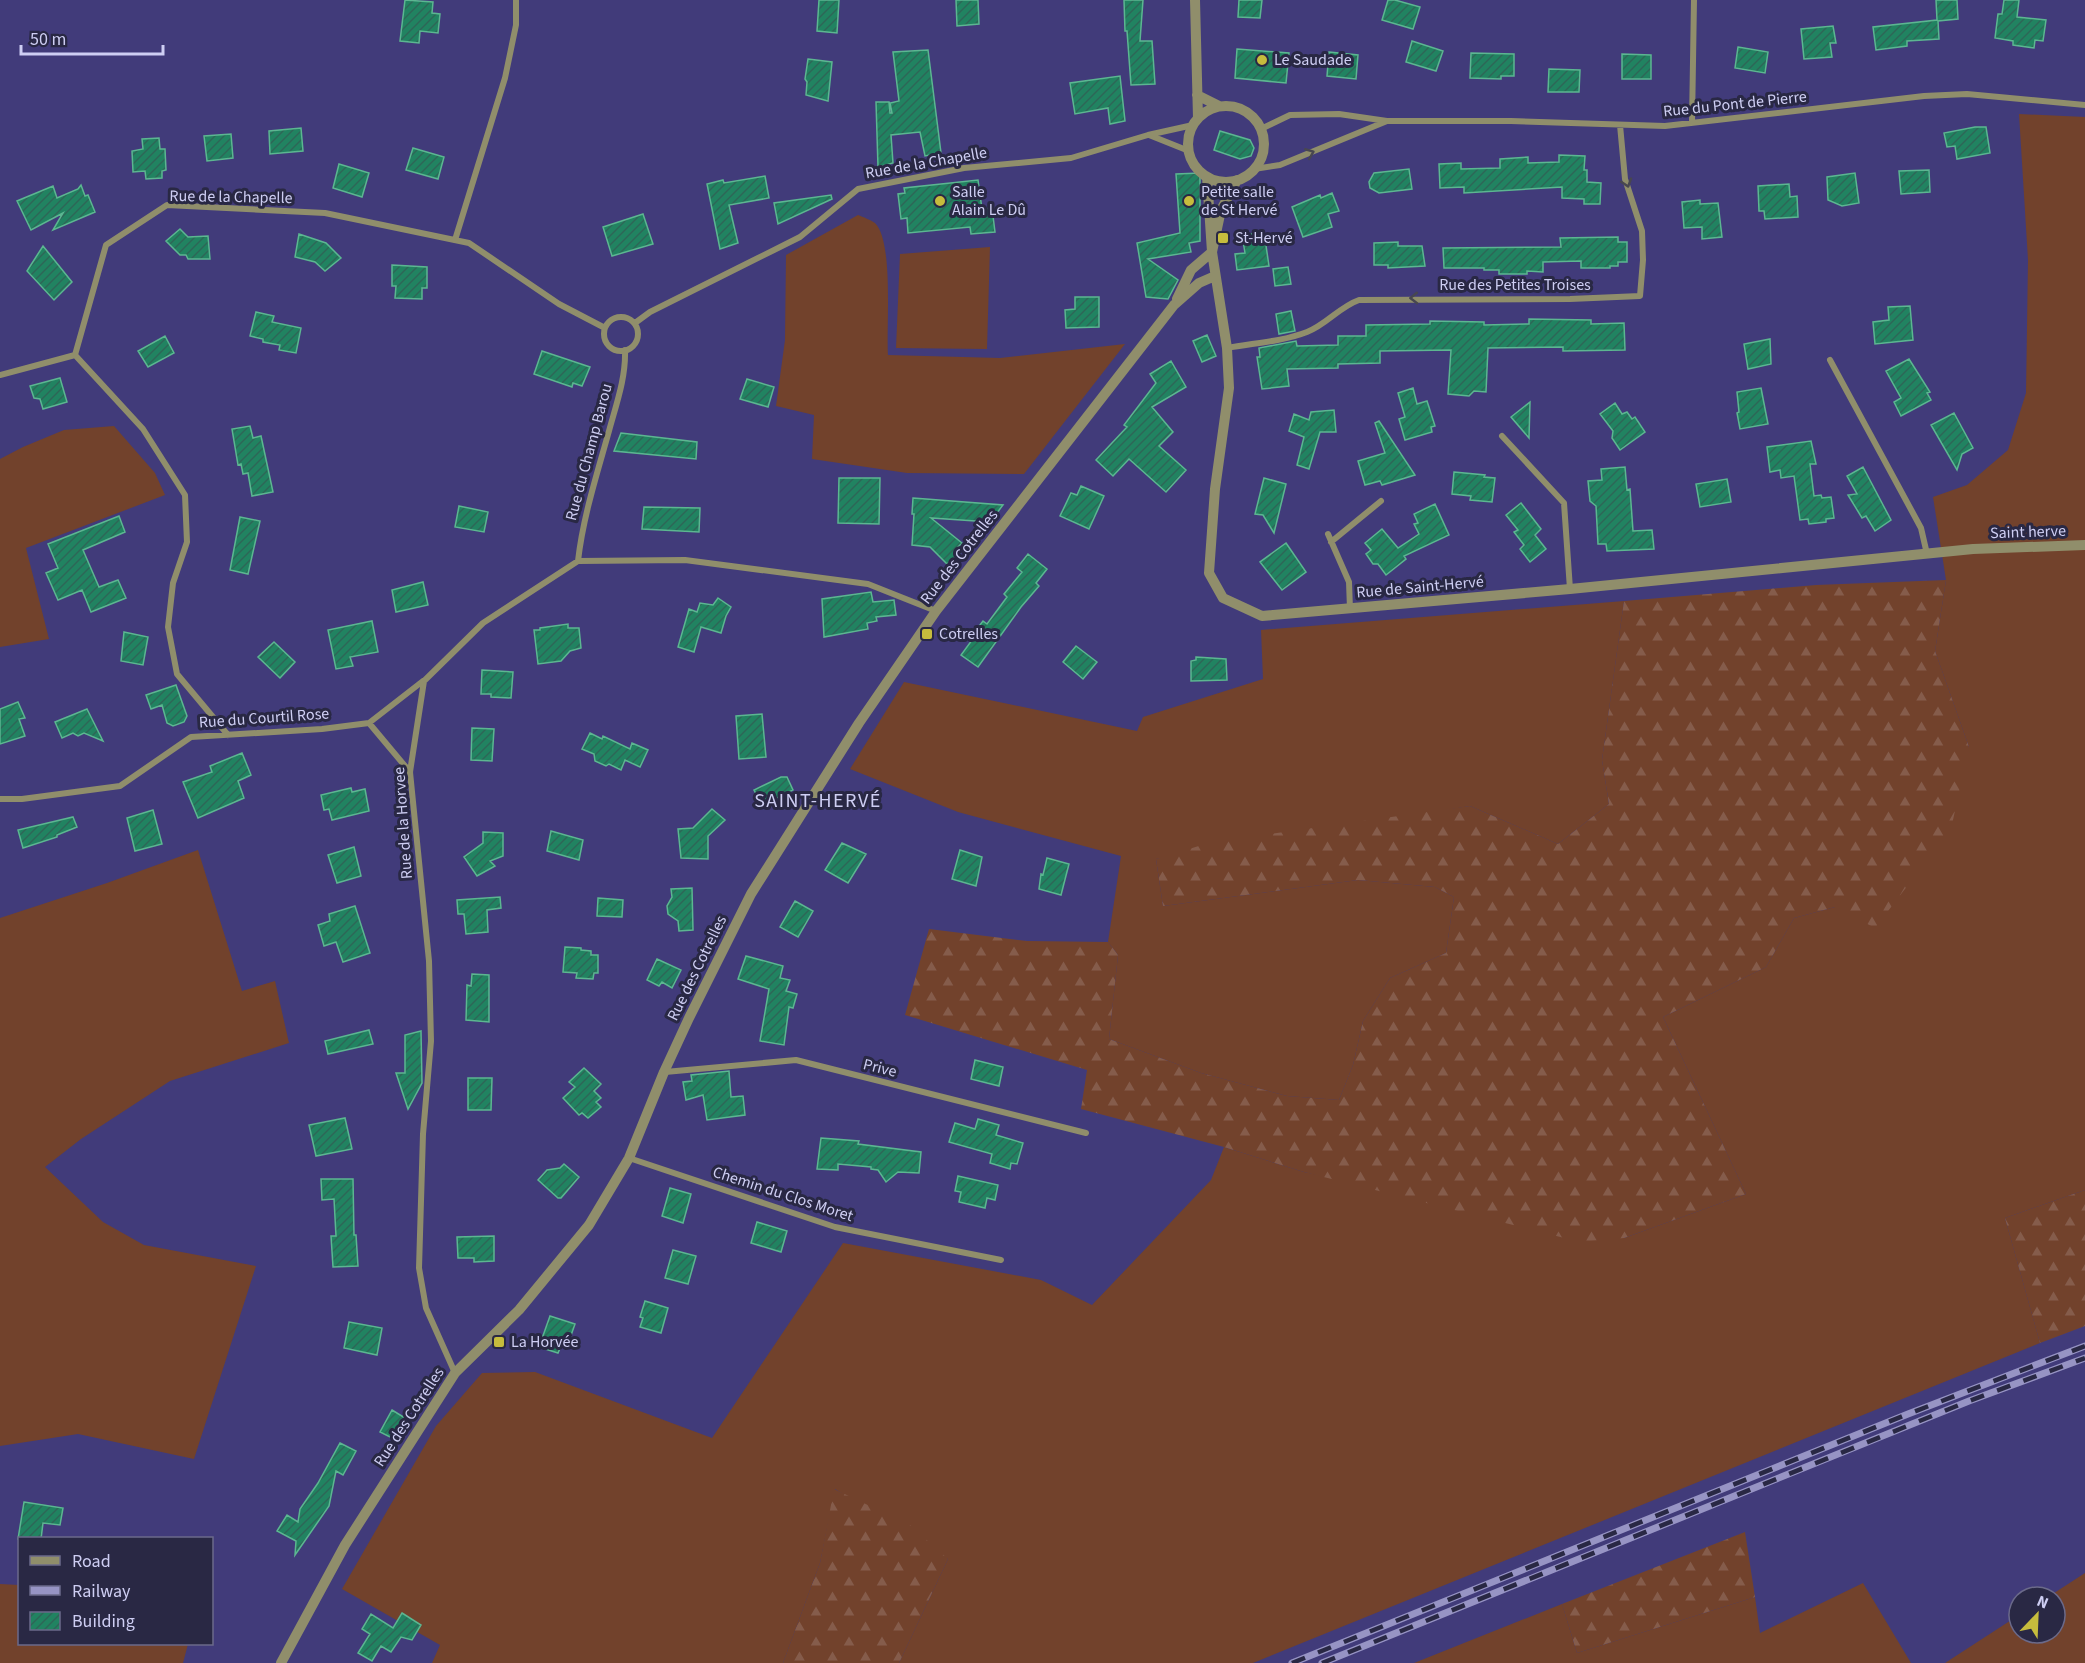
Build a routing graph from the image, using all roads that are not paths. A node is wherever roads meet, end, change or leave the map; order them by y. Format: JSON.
{"nodes":[{"id":1,"x":516,"y":0,"type":"edge"},
{"id":2,"x":1195,"y":0,"type":"edge"},
{"id":3,"x":1694,"y":0,"type":"edge"},
{"id":4,"x":1197,"y":95,"type":"junction"},
{"id":5,"x":2085,"y":105,"type":"edge"},
{"id":6,"x":1220,"y":106,"type":"junction"},
{"id":7,"x":1387,"y":121,"type":"junction"},
{"id":8,"x":1195,"y":122,"type":"junction"},
{"id":9,"x":1692,"y":123,"type":"junction"},
{"id":10,"x":1620,"y":125,"type":"junction"},
{"id":11,"x":1260,"y":129,"type":"junction"},
{"id":12,"x":1148,"y":135,"type":"junction"},
{"id":13,"x":1189,"y":152,"type":"junction"},
{"id":14,"x":1254,"y":169,"type":"junction"},
{"id":15,"x":1207,"y":177,"type":"junction"},
{"id":16,"x":1237,"y":180,"type":"junction"},
{"id":17,"x":455,"y":240,"type":"junction"},
{"id":18,"x":1212,"y":252,"type":"junction"},
{"id":19,"x":1215,"y":276,"type":"junction"},
{"id":20,"x":1174,"y":305,"type":"junction"},
{"id":21,"x":634,"y":323,"type":"junction"},
{"id":22,"x":605,"y":328,"type":"junction"},
{"id":23,"x":1227,"y":348,"type":"junction"},
{"id":24,"x":625,"y":351,"type":"junction"},
{"id":25,"x":75,"y":355,"type":"junction"},
{"id":26,"x":1830,"y":360,"type":"dead end"},
{"id":27,"x":0,"y":375,"type":"edge"},
{"id":28,"x":1502,"y":436,"type":"dead end"},
{"id":29,"x":1381,"y":501,"type":"dead end"},
{"id":30,"x":1328,"y":534,"type":"dead end"},
{"id":31,"x":1331,"y":542,"type":"junction"},
{"id":32,"x":2085,"y":545,"type":"edge"},
{"id":33,"x":1973,"y":549,"type":"joint"},
{"id":34,"x":1928,"y":554,"type":"junction"},
{"id":35,"x":578,"y":561,"type":"junction"},
{"id":36,"x":1570,"y":589,"type":"junction"},
{"id":37,"x":1350,"y":609,"type":"junction"},
{"id":38,"x":936,"y":611,"type":"junction"},
{"id":39,"x":424,"y":681,"type":"junction"},
{"id":40,"x":369,"y":723,"type":"junction"},
{"id":41,"x":228,"y":735,"type":"junction"},
{"id":42,"x":410,"y":772,"type":"junction"},
{"id":43,"x":0,"y":799,"type":"edge"},
{"id":44,"x":664,"y":1072,"type":"junction"},
{"id":45,"x":1086,"y":1133,"type":"dead end"},
{"id":46,"x":629,"y":1158,"type":"junction"},
{"id":47,"x":1002,"y":1260,"type":"dead end"},
{"id":48,"x":455,"y":1373,"type":"junction"},
{"id":49,"x":281,"y":1663,"type":"edge"}],
"edges":[{"from":1,"to":17,"type":"street"},
{"from":2,"to":4,"type":"street"},
{"from":3,"to":9,"type":"street"},
{"from":4,"to":6,"type":"street"},
{"from":4,"to":8,"type":"street"},
{"from":5,"to":9,"type":"street","name":"Rue du Pont de Pierre"},
{"from":6,"to":8,"type":"street"},
{"from":6,"to":11,"type":"street"},
{"from":7,"to":10,"type":"street","name":"Rue du Pont de Pierre"},
{"from":7,"to":11,"type":"street","name":"Rue du Pont de Pierre"},
{"from":14,"to":7,"type":"street","name":"Rue du Pont de Pierre","one_way":true},
{"from":8,"to":12,"type":"street","name":"Rue de la Chapelle"},
{"from":8,"to":13,"type":"street"},
{"from":9,"to":10,"type":"street","name":"Rue du Pont de Pierre"},
{"from":10,"to":23,"type":"street","name":"Rue des Petites Troises","one_way":true},
{"from":11,"to":14,"type":"street"},
{"from":12,"to":13,"type":"street"},
{"from":12,"to":21,"type":"street","name":"Rue de la Chapelle"},
{"from":13,"to":15,"type":"street"},
{"from":14,"to":16,"type":"street"},
{"from":15,"to":16,"type":"street"},
{"from":15,"to":18,"type":"street"},
{"from":16,"to":18,"type":"street"},
{"from":17,"to":22,"type":"street","name":"Rue de la Chapelle"},
{"from":17,"to":25,"type":"street","name":"Rue de la Chapelle"},
{"from":18,"to":19,"type":"street","name":"Rue de Saint-Hervé"},
{"from":18,"to":20,"type":"street","name":"Rue des Cotrelles"},
{"from":19,"to":20,"type":"street","name":"Rue des Cotrelles"},
{"from":19,"to":23,"type":"street","name":"Rue de Saint-Hervé"},
{"from":20,"to":38,"type":"street","name":"Rue des Cotrelles"},
{"from":21,"to":22,"type":"street"},
{"from":21,"to":24,"type":"street"},
{"from":22,"to":24,"type":"street"},
{"from":23,"to":37,"type":"street","name":"Rue de Saint-Hervé"},
{"from":24,"to":35,"type":"street","name":"Rue du Champ Barou"},
{"from":25,"to":27,"type":"street"},
{"from":25,"to":41,"type":"street"},
{"from":26,"to":34,"type":"street"},
{"from":28,"to":36,"type":"street"},
{"from":29,"to":31,"type":"street"},
{"from":30,"to":31,"type":"street"},
{"from":31,"to":37,"type":"street"},
{"from":32,"to":33,"type":"street","name":"Saint herve"},
{"from":33,"to":34,"type":"street","name":"Rue de Saint-Hervé"},
{"from":34,"to":36,"type":"street","name":"Rue de Saint-Hervé"},
{"from":35,"to":38,"type":"street"},
{"from":35,"to":39,"type":"street"},
{"from":36,"to":37,"type":"street","name":"Rue de Saint-Hervé"},
{"from":38,"to":44,"type":"street","name":"Rue des Cotrelles"},
{"from":39,"to":40,"type":"street"},
{"from":39,"to":42,"type":"street","name":"Rue de la Horvee"},
{"from":40,"to":41,"type":"street","name":"Rue du Courtil Rose"},
{"from":40,"to":42,"type":"street"},
{"from":41,"to":43,"type":"street","name":"Rue du Courtil Rose"},
{"from":42,"to":48,"type":"street","name":"Rue de la Horvee"},
{"from":44,"to":45,"type":"street","name":"Prive"},
{"from":44,"to":46,"type":"street","name":"Rue des Cotrelles"},
{"from":46,"to":47,"type":"street","name":"Chemin du Clos Moret"},
{"from":46,"to":48,"type":"street","name":"Rue des Cotrelles"},
{"from":48,"to":49,"type":"street","name":"Rue des Cotrelles"}]}
